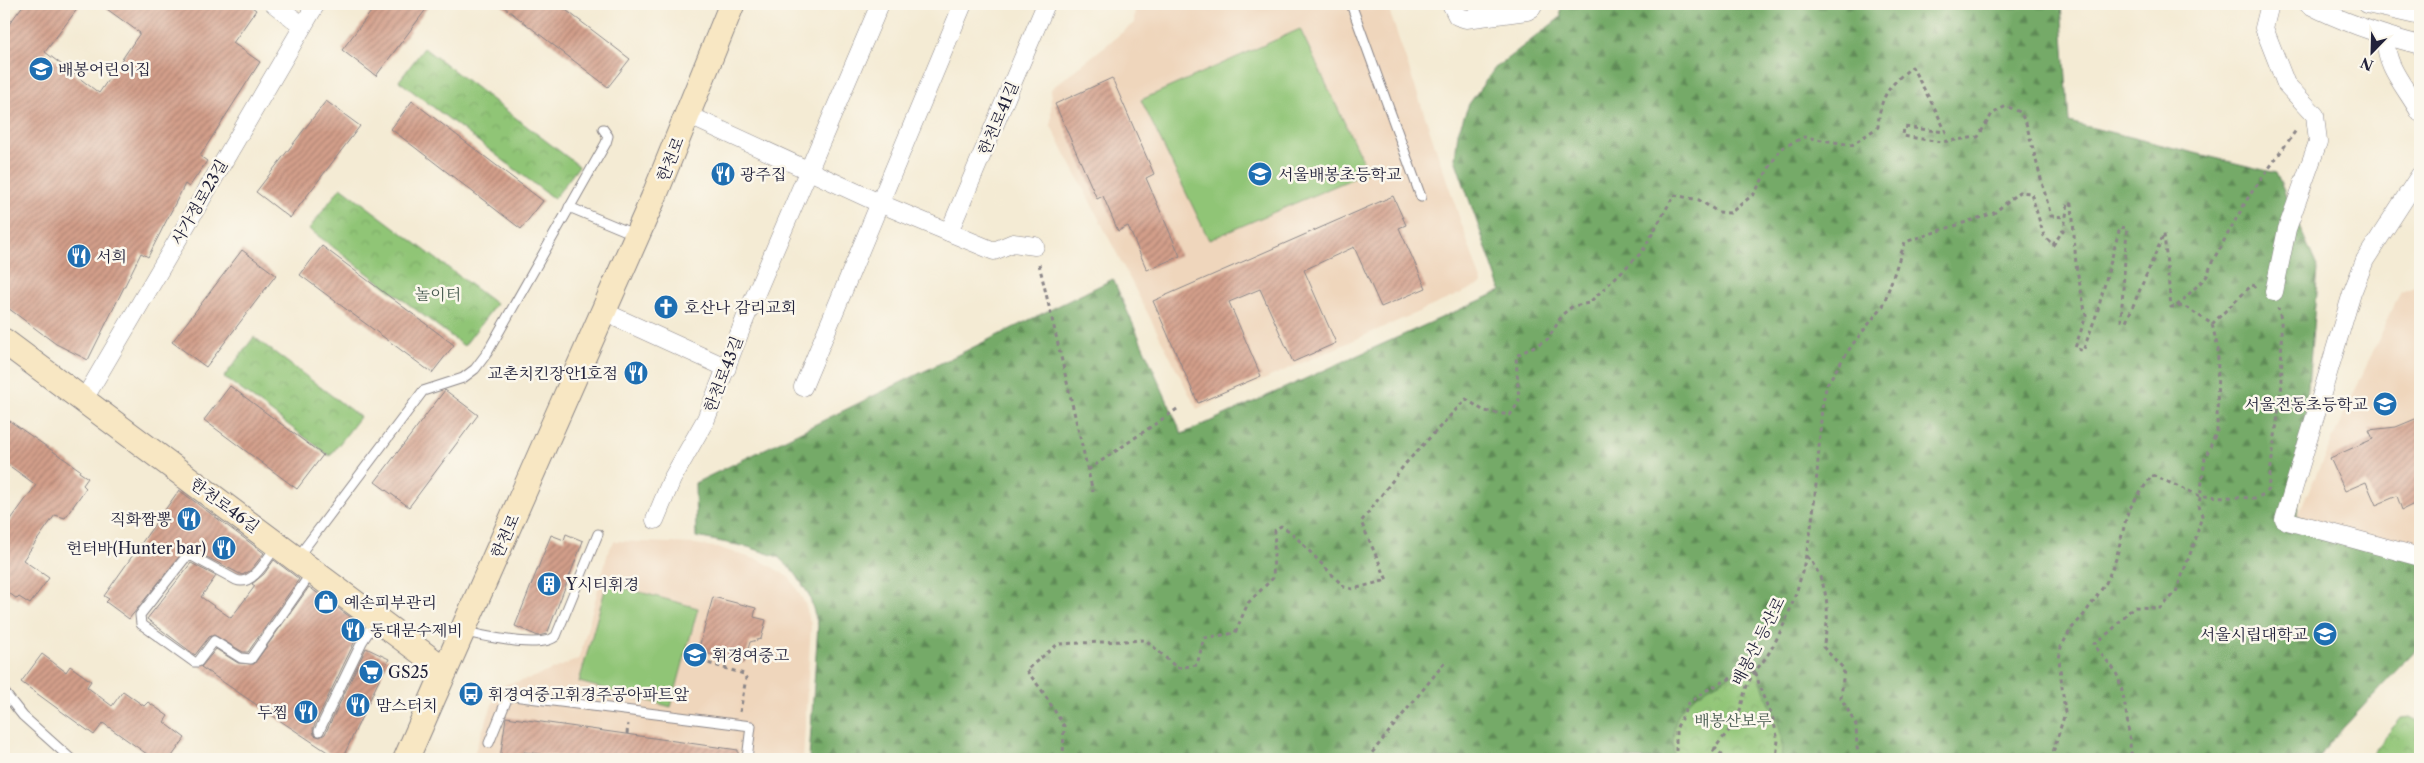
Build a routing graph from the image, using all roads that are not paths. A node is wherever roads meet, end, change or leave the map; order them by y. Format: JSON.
{"nodes":[{"id":1,"x":274,"y":4,"type":"edge"},
{"id":2,"x":316,"y":4,"type":"edge"},
{"id":3,"x":732,"y":4,"type":"edge"},
{"id":4,"x":880,"y":4,"type":"edge"},
{"id":5,"x":963,"y":4,"type":"edge"},
{"id":6,"x":1046,"y":4,"type":"edge"},
{"id":7,"x":1351,"y":4,"type":"edge"},
{"id":8,"x":1451,"y":4,"type":"edge"},
{"id":9,"x":1534,"y":4,"type":"edge"},
{"id":10,"x":2270,"y":4,"type":"edge"},
{"id":11,"x":2308,"y":4,"type":"edge"},
{"id":12,"x":2367,"y":4,"type":"edge"},
{"id":13,"x":2420,"y":16,"type":"edge"},
{"id":14,"x":303,"y":26,"type":"junction"},
{"id":15,"x":2386,"y":37,"type":"junction"},
{"id":16,"x":2420,"y":44,"type":"edge"},
{"id":17,"x":2420,"y":112,"type":"edge"},
{"id":18,"x":688,"y":115,"type":"junction"},
{"id":19,"x":603,"y":129,"type":"dead end"},
{"id":20,"x":809,"y":170,"type":"junction"},
{"id":21,"x":2420,"y":175,"type":"edge"},
{"id":22,"x":1422,"y":197,"type":"dead end"},
{"id":23,"x":879,"y":202,"type":"junction"},
{"id":24,"x":569,"y":207,"type":"junction"},
{"id":25,"x":949,"y":232,"type":"junction"},
{"id":26,"x":637,"y":236,"type":"junction"},
{"id":27,"x":1035,"y":246,"type":"road end"},
{"id":28,"x":2274,"y":292,"type":"road end"},
{"id":29,"x":604,"y":312,"type":"junction"},
{"id":30,"x":4,"y":341,"type":"edge"},
{"id":31,"x":727,"y":368,"type":"junction"},
{"id":32,"x":803,"y":387,"type":"dead end"},
{"id":33,"x":83,"y":401,"type":"junction"},
{"id":34,"x":655,"y":520,"type":"dead end"},
{"id":35,"x":598,"y":534,"type":"dead end"},
{"id":36,"x":296,"y":557,"type":"junction"},
{"id":37,"x":2420,"y":557,"type":"edge"},
{"id":38,"x":377,"y":619,"type":"junction"},
{"id":39,"x":463,"y":632,"type":"junction"},
{"id":40,"x":445,"y":670,"type":"junction"},
{"id":41,"x":4,"y":692,"type":"edge"},
{"id":42,"x":320,"y":731,"type":"dead end"},
{"id":43,"x":489,"y":743,"type":"dead end"},
{"id":44,"x":72,"y":759,"type":"edge"},
{"id":45,"x":406,"y":759,"type":"edge"},
{"id":46,"x":747,"y":759,"type":"edge"}],
"edges":[{"from":1,"to":14,"type":"street"},
{"from":2,"to":14,"type":"street","name":"사가정로23길"},
{"from":3,"to":18,"type":"main road","name":"한천로"},
{"from":4,"to":20,"type":"street"},
{"from":5,"to":23,"type":"street"},
{"from":6,"to":25,"type":"street","name":"한천로41길"},
{"from":7,"to":22,"type":"lane"},
{"from":8,"to":9,"type":"street"},
{"from":10,"to":28,"type":"street"},
{"from":11,"to":15,"type":"street"},
{"from":12,"to":13,"type":"street"},
{"from":14,"to":33,"type":"street","name":"사가정로23길"},
{"from":15,"to":16,"type":"street"},
{"from":15,"to":17,"type":"street"},
{"from":18,"to":20,"type":"street"},
{"from":18,"to":26,"type":"main road","name":"한천로"},
{"from":19,"to":24,"type":"lane"},
{"from":20,"to":23,"type":"street"},
{"from":20,"to":31,"type":"street","name":"한천로43길"},
{"from":21,"to":37,"type":"street"},
{"from":23,"to":25,"type":"street"},
{"from":23,"to":32,"type":"street"},
{"from":24,"to":26,"type":"lane"},
{"from":24,"to":36,"type":"lane"},
{"from":25,"to":27,"type":"street"},
{"from":26,"to":29,"type":"main road","name":"한천로"},
{"from":29,"to":31,"type":"street"},
{"from":29,"to":39,"type":"main road","name":"한천로"},
{"from":30,"to":33,"type":"main road","name":"한천로46길"},
{"from":31,"to":34,"type":"street","name":"한천로43길"},
{"from":33,"to":36,"type":"main road","name":"한천로46길"},
{"from":35,"to":39,"type":"lane"},
{"from":36,"to":36,"type":"lane"},
{"from":36,"to":38,"type":"main road","name":"한천로46길"},
{"from":38,"to":40,"type":"main road","name":"한천로46길"},
{"from":38,"to":42,"type":"lane"},
{"from":39,"to":40,"type":"main road","name":"한천로"},
{"from":40,"to":45,"type":"main road","name":"한천로"},
{"from":41,"to":44,"type":"lane"},
{"from":43,"to":46,"type":"lane"}]}
